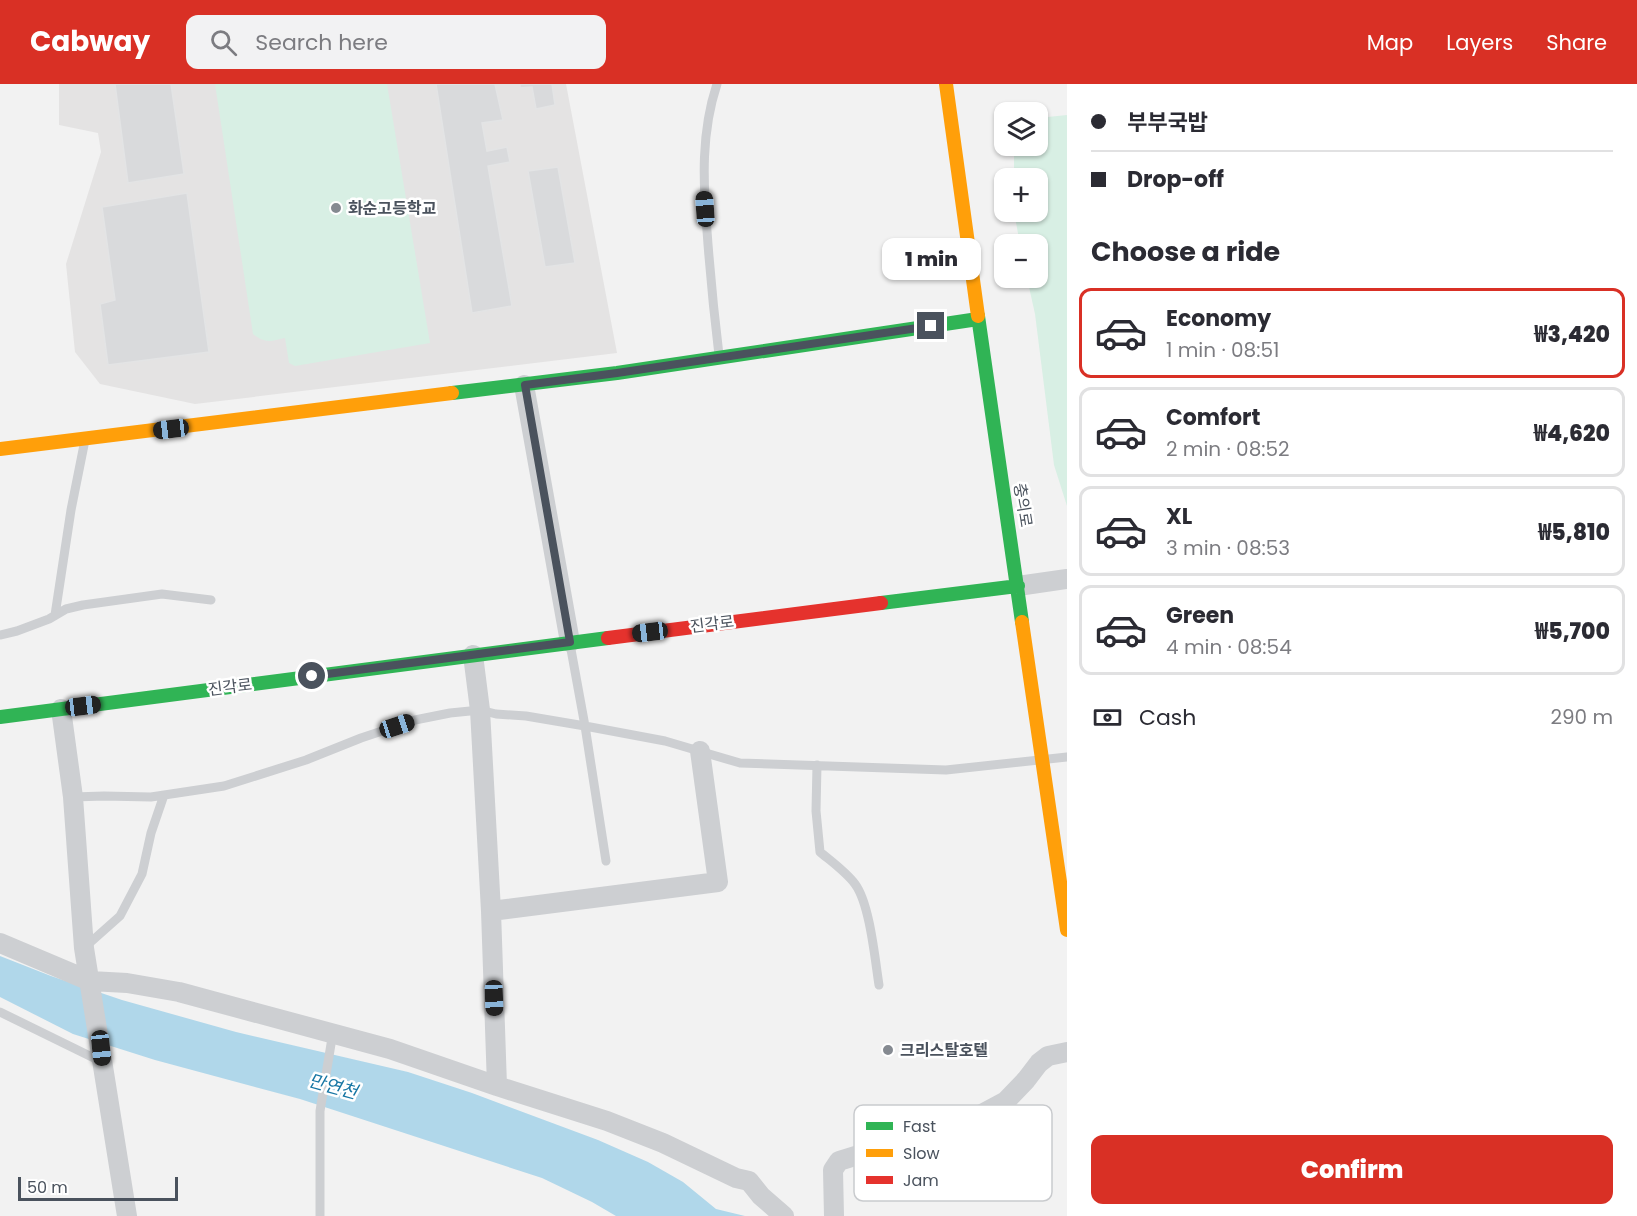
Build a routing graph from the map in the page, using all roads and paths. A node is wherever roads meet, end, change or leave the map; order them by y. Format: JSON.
{"nodes":[{"id":1,"x":717,"y":84,"type":"edge"},
{"id":2,"x":946,"y":84,"type":"edge"},
{"id":3,"x":978,"y":319,"type":"junction"},
{"id":4,"x":719,"y":358,"type":"junction"},
{"id":5,"x":525,"y":385,"type":"junction"},
{"id":6,"x":86,"y":439,"type":"junction"},
{"id":7,"x":0,"y":449,"type":"edge"},
{"id":8,"x":1067,"y":579,"type":"edge"},
{"id":9,"x":1018,"y":586,"type":"junction"},
{"id":10,"x":211,"y":600,"type":"dead end"},
{"id":11,"x":55,"y":615,"type":"junction"},
{"id":12,"x":0,"y":635,"type":"edge"},
{"id":13,"x":570,"y":642,"type":"junction"},
{"id":14,"x":473,"y":655,"type":"junction"},
{"id":15,"x":60,"y":709,"type":"junction"},
{"id":16,"x":480,"y":710,"type":"junction"},
{"id":17,"x":0,"y":717,"type":"edge"},
{"id":18,"x":585,"y":726,"type":"junction"},
{"id":19,"x":700,"y":751,"type":"junction"},
{"id":20,"x":1067,"y":757,"type":"edge"},
{"id":21,"x":1042,"y":759,"type":"junction"},
{"id":22,"x":817,"y":765,"type":"junction"},
{"id":23,"x":164,"y":795,"type":"junction"},
{"id":24,"x":73,"y":797,"type":"junction"},
{"id":25,"x":1060,"y":837,"type":"edge"},
{"id":26,"x":606,"y":861,"type":"dead end"},
{"id":27,"x":491,"y":911,"type":"junction"},
{"id":28,"x":1067,"y":930,"type":"edge"},
{"id":29,"x":0,"y":943,"type":"edge"},
{"id":30,"x":84,"y":948,"type":"junction"},
{"id":31,"x":90,"y":981,"type":"junction"},
{"id":32,"x":879,"y":985,"type":"dead end"},
{"id":33,"x":0,"y":1012,"type":"edge"},
{"id":34,"x":333,"y":1032,"type":"junction"},
{"id":35,"x":1067,"y":1052,"type":"edge"},
{"id":36,"x":102,"y":1055,"type":"junction"},
{"id":37,"x":497,"y":1086,"type":"junction"},
{"id":38,"x":999,"y":1105,"type":"edge"},
{"id":39,"x":854,"y":1156,"type":"edge"},
{"id":40,"x":127,"y":1216,"type":"edge"},
{"id":41,"x":320,"y":1216,"type":"edge"},
{"id":42,"x":784,"y":1216,"type":"edge"},
{"id":43,"x":834,"y":1216,"type":"edge"}],
"edges":[{"from":1,"to":4,"type":"lane"},
{"from":2,"to":3,"type":"street","name":"충의로"},
{"from":3,"to":4,"type":"street"},
{"from":3,"to":9,"type":"street","name":"충의로"},
{"from":4,"to":5,"type":"street"},
{"from":5,"to":6,"type":"street"},
{"from":5,"to":13,"type":"street"},
{"from":6,"to":7,"type":"street"},
{"from":6,"to":11,"type":"lane"},
{"from":8,"to":9,"type":"street","name":"진각로"},
{"from":9,"to":13,"type":"street","name":"진각로"},
{"from":9,"to":21,"type":"street","name":"충의로"},
{"from":10,"to":11,"type":"lane"},
{"from":11,"to":12,"type":"lane"},
{"from":13,"to":14,"type":"street","name":"진각로"},
{"from":13,"to":18,"type":"lane"},
{"from":14,"to":15,"type":"street","name":"진각로"},
{"from":14,"to":16,"type":"street"},
{"from":15,"to":17,"type":"street","name":"진각로"},
{"from":15,"to":24,"type":"street"},
{"from":16,"to":18,"type":"lane"},
{"from":16,"to":23,"type":"lane"},
{"from":16,"to":27,"type":"street"},
{"from":18,"to":19,"type":"lane"},
{"from":18,"to":26,"type":"lane"},
{"from":19,"to":22,"type":"lane"},
{"from":19,"to":27,"type":"street"},
{"from":20,"to":21,"type":"lane"},
{"from":21,"to":22,"type":"lane"},
{"from":21,"to":25,"type":"street","name":"충의로"},
{"from":22,"to":32,"type":"lane"},
{"from":23,"to":24,"type":"lane"},
{"from":23,"to":30,"type":"lane"},
{"from":24,"to":30,"type":"street"},
{"from":25,"to":28,"type":"street","name":"충의로"},
{"from":27,"to":37,"type":"street"},
{"from":29,"to":31,"type":"street"},
{"from":30,"to":31,"type":"street"},
{"from":31,"to":34,"type":"street"},
{"from":31,"to":36,"type":"street"},
{"from":33,"to":36,"type":"lane"},
{"from":34,"to":37,"type":"street"},
{"from":34,"to":41,"type":"lane"},
{"from":35,"to":38,"type":"street"},
{"from":36,"to":40,"type":"street"},
{"from":37,"to":42,"type":"street"},
{"from":39,"to":43,"type":"street"}]}
